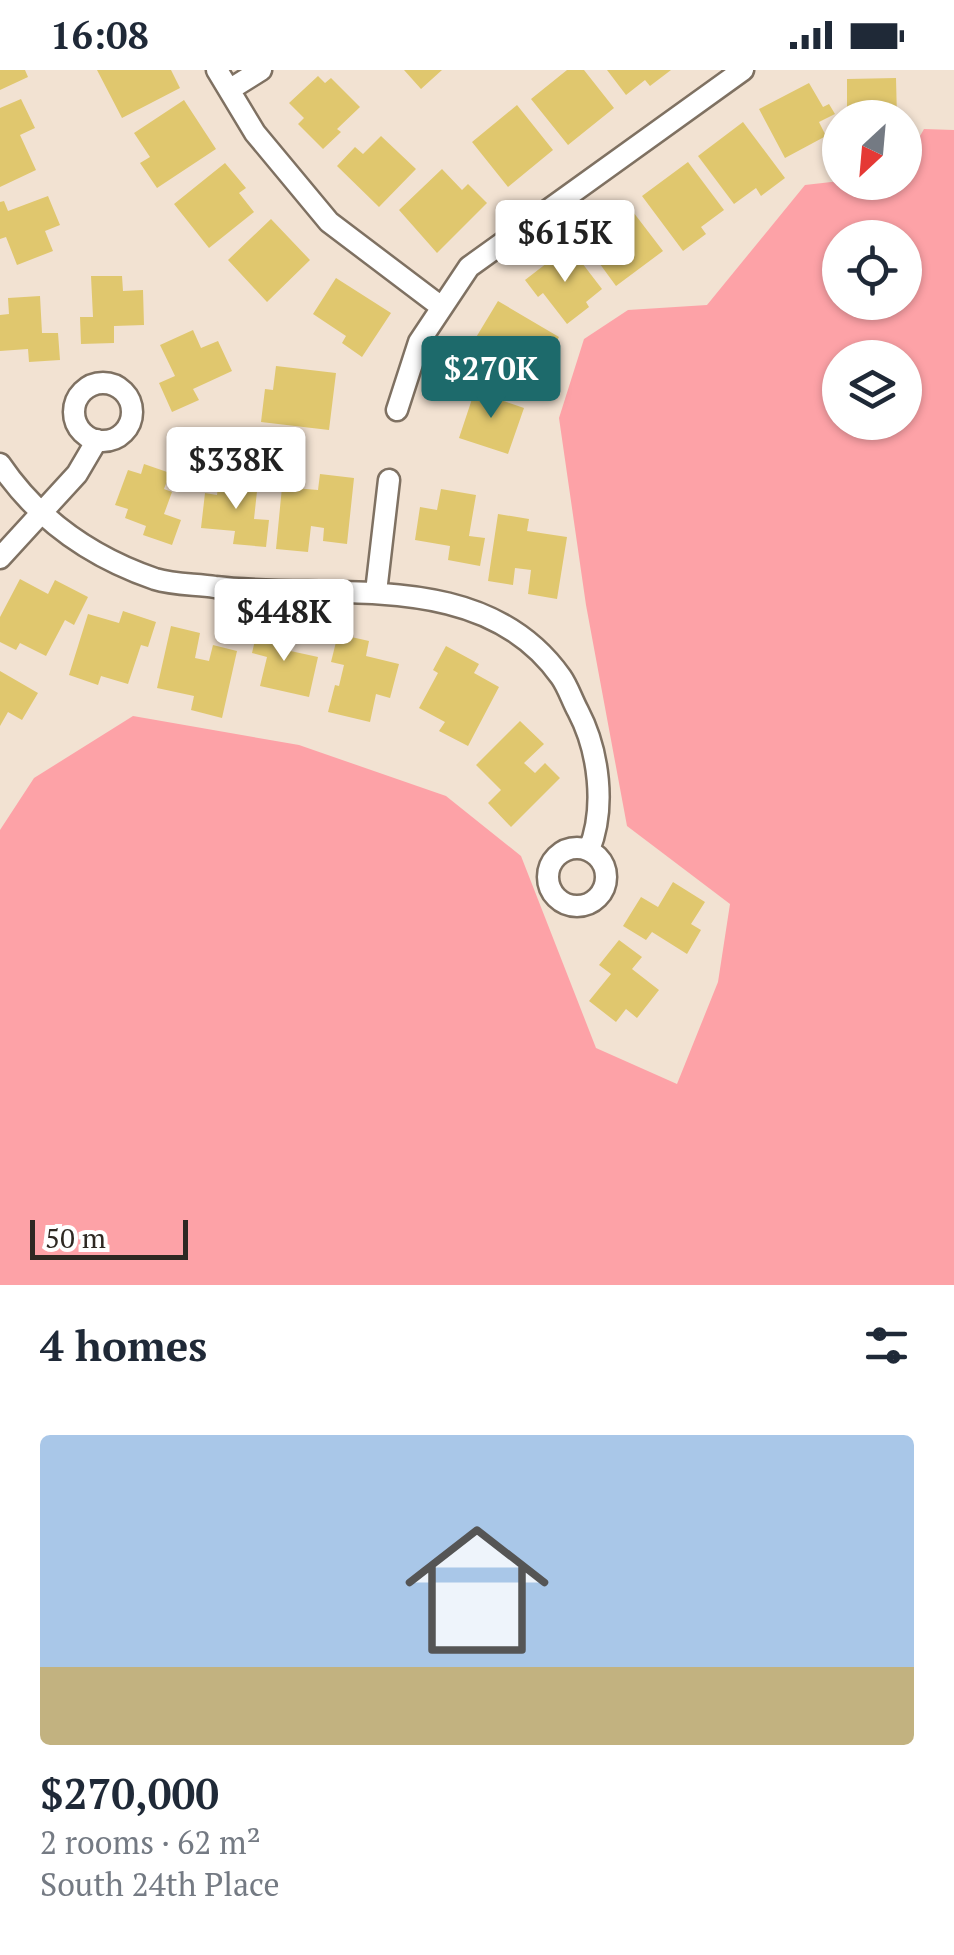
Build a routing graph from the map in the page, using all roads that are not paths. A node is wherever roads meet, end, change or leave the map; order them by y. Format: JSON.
{"nodes":[{"id":1,"x":218,"y":70,"type":"edge"},
{"id":2,"x":261,"y":70,"type":"edge"},
{"id":3,"x":743,"y":70,"type":"edge"},
{"id":4,"x":229,"y":90,"type":"junction"},
{"id":5,"x":440,"y":306,"type":"junction"},
{"id":6,"x":398,"y":410,"type":"dead end"},
{"id":7,"x":96,"y":440,"type":"dead end"},
{"id":8,"x":0,"y":464,"type":"edge"},
{"id":9,"x":389,"y":480,"type":"dead end"},
{"id":10,"x":39,"y":513,"type":"junction"},
{"id":11,"x":0,"y":558,"type":"edge"},
{"id":12,"x":376,"y":592,"type":"junction"},
{"id":13,"x":589,"y":850,"type":"dead end"}],
"edges":[{"from":1,"to":4,"type":"street"},
{"from":2,"to":4,"type":"street"},
{"from":3,"to":5,"type":"street"},
{"from":4,"to":5,"type":"street"},
{"from":5,"to":6,"type":"street"},
{"from":7,"to":10,"type":"street"},
{"from":8,"to":10,"type":"street"},
{"from":9,"to":12,"type":"street"},
{"from":10,"to":11,"type":"street"},
{"from":10,"to":12,"type":"street"},
{"from":12,"to":13,"type":"street"}]}
